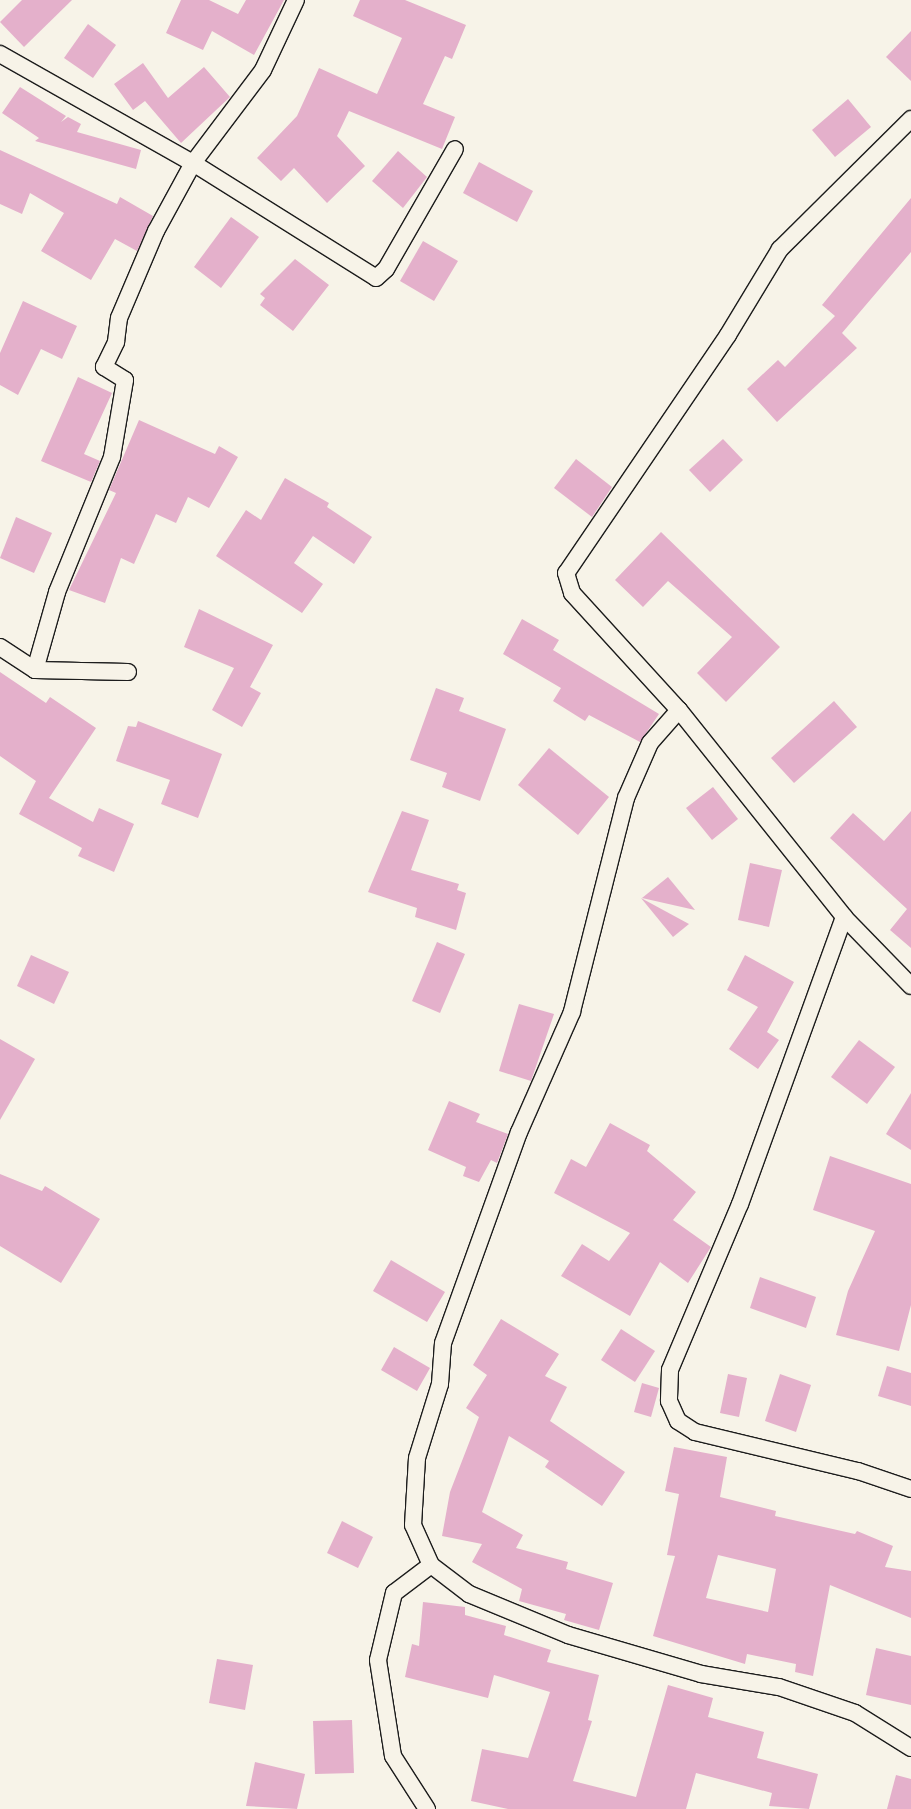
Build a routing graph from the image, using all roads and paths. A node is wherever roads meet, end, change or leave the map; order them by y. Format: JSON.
{"nodes":[{"id":1,"x":296,"y":0,"type":"edge"},
{"id":2,"x":0,"y":54,"type":"edge"},
{"id":3,"x":911,"y":119,"type":"edge"},
{"id":4,"x":455,"y":150,"type":"dead end"},
{"id":5,"x":193,"y":163,"type":"junction"},
{"id":6,"x":0,"y":647,"type":"edge"},
{"id":7,"x":35,"y":670,"type":"junction"},
{"id":8,"x":128,"y":672,"type":"dead end"},
{"id":9,"x":679,"y":710,"type":"junction"},
{"id":10,"x":844,"y":917,"type":"junction"},
{"id":11,"x":911,"y":986,"type":"edge"},
{"id":12,"x":911,"y":1489,"type":"edge"},
{"id":13,"x":431,"y":1565,"type":"junction"},
{"id":14,"x":911,"y":1748,"type":"edge"},
{"id":15,"x":424,"y":1808,"type":"edge"}],
"edges":[{"from":1,"to":5,"type":"street"},
{"from":2,"to":5,"type":"street"},
{"from":3,"to":9,"type":"street"},
{"from":4,"to":5,"type":"street"},
{"from":5,"to":7,"type":"street"},
{"from":6,"to":7,"type":"street"},
{"from":7,"to":8,"type":"street"},
{"from":9,"to":10,"type":"street"},
{"from":9,"to":13,"type":"street"},
{"from":10,"to":11,"type":"street"},
{"from":10,"to":12,"type":"street"},
{"from":13,"to":14,"type":"street"},
{"from":13,"to":15,"type":"street"}]}
